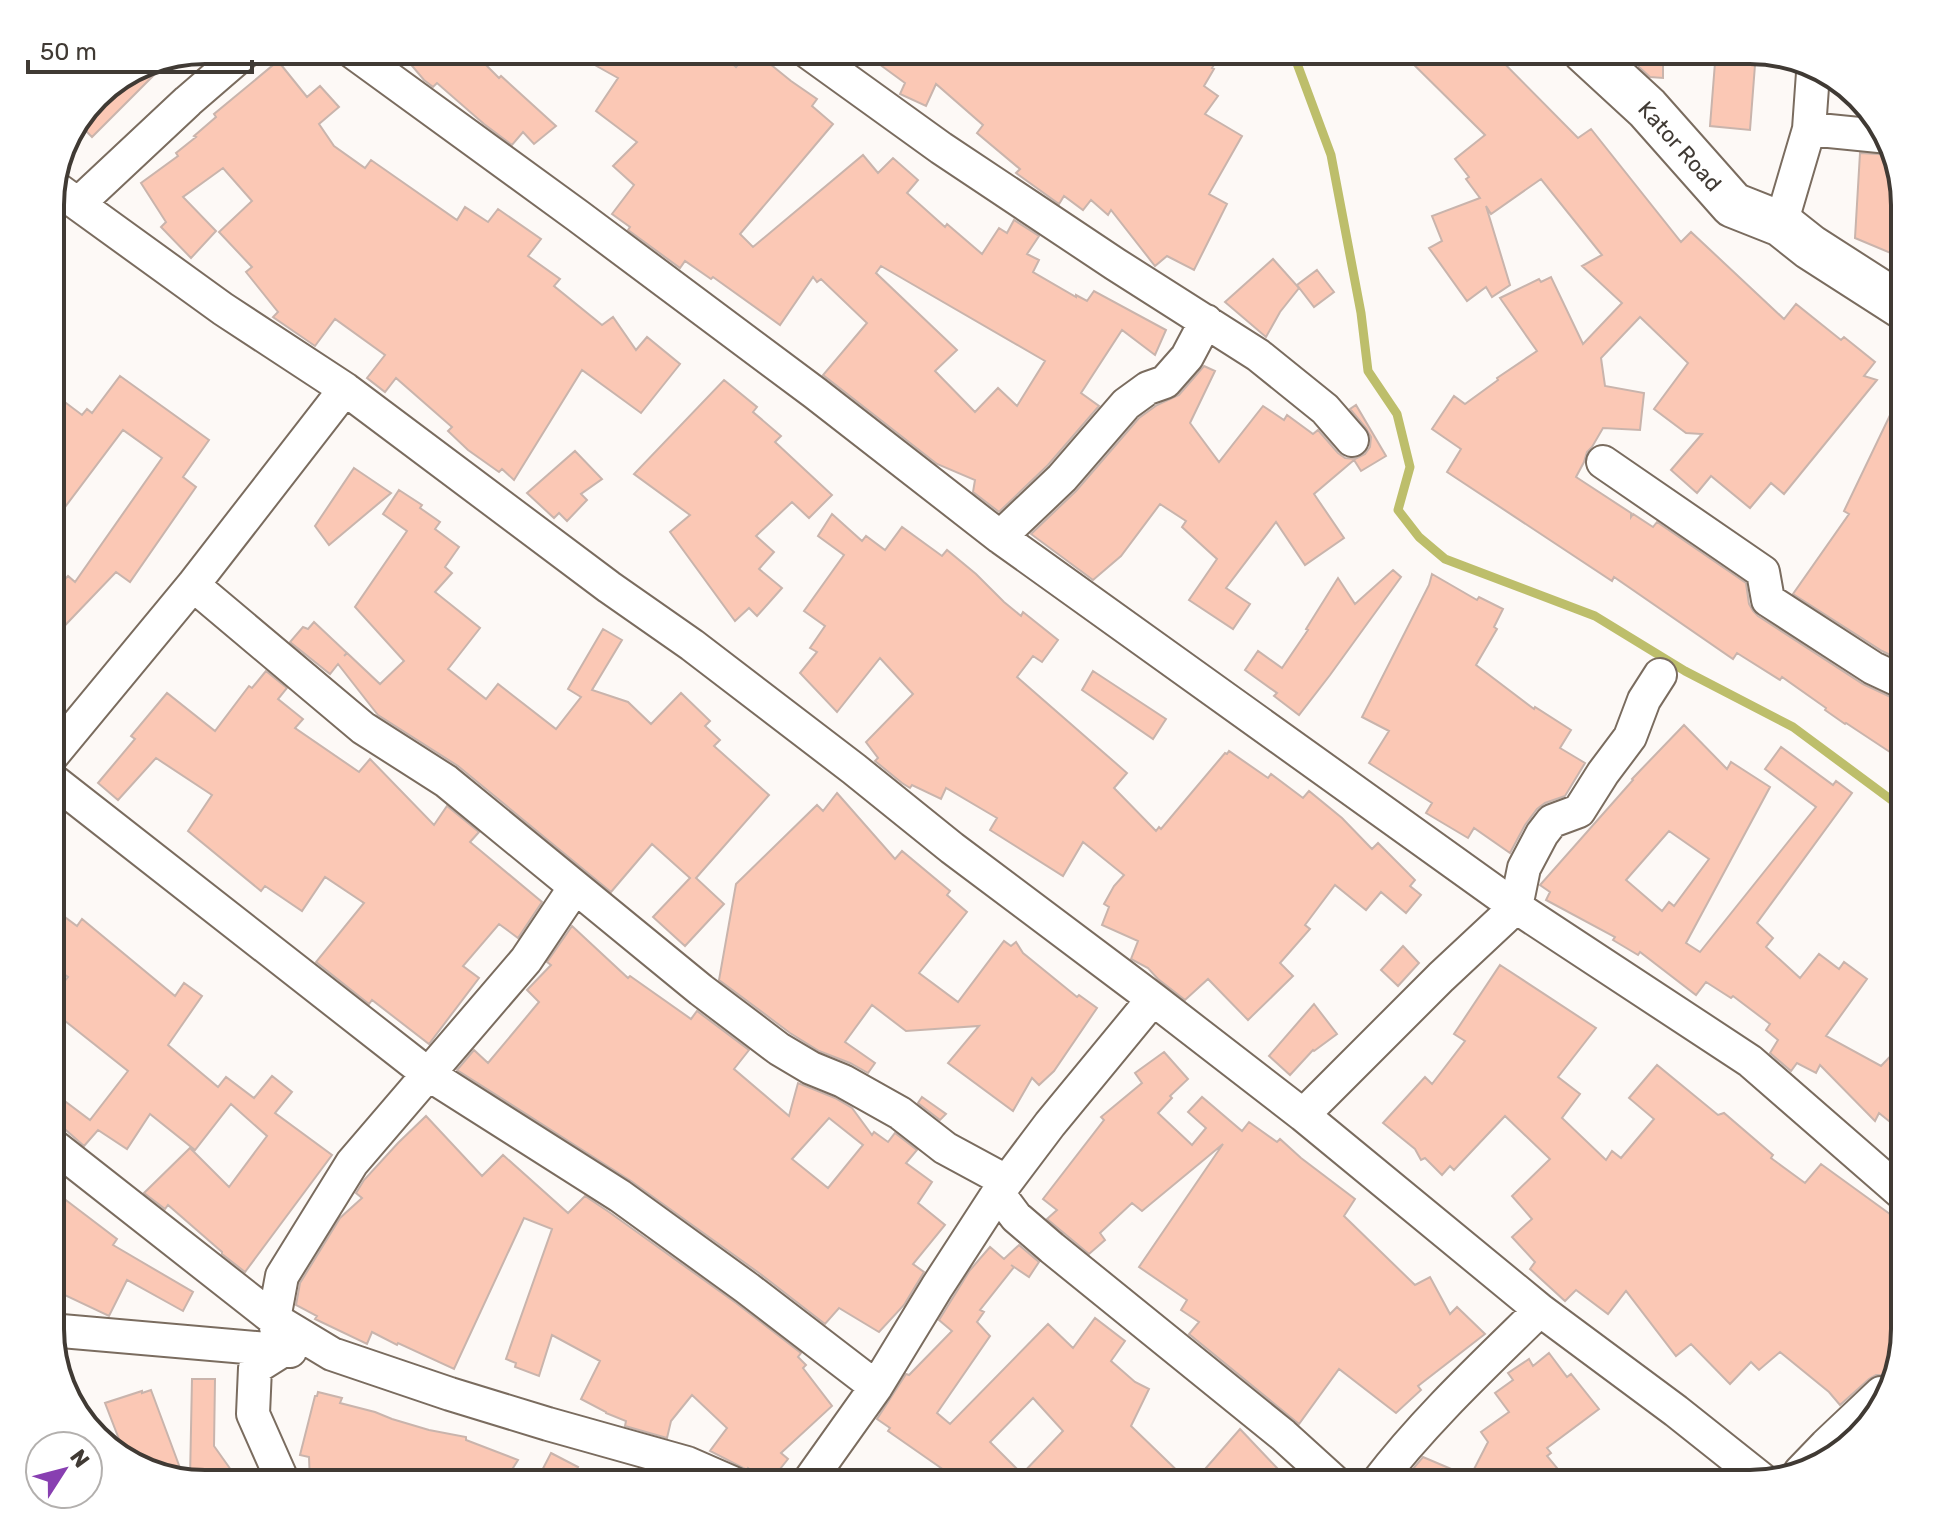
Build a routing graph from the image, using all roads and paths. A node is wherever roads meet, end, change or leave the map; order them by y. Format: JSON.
{"nodes":[{"id":1,"x":231,"y":64,"type":"edge"},
{"id":2,"x":383,"y":64,"type":"edge"},
{"id":3,"x":825,"y":64,"type":"edge"},
{"id":4,"x":1599,"y":64,"type":"edge"},
{"id":5,"x":1813,"y":78,"type":"edge"},
{"id":6,"x":1809,"y":129,"type":"junction"},
{"id":7,"x":1873,"y":135,"type":"edge"},
{"id":8,"x":66,"y":195,"type":"edge"},
{"id":9,"x":1781,"y":224,"type":"junction"},
{"id":10,"x":1891,"y":299,"type":"edge"},
{"id":11,"x":1206,"y":321,"type":"junction"},
{"id":12,"x":345,"y":389,"type":"junction"},
{"id":13,"x":1352,"y":440,"type":"dead end"},
{"id":14,"x":1603,"y":462,"type":"dead end"},
{"id":15,"x":1000,"y":537,"type":"junction"},
{"id":16,"x":193,"y":585,"type":"junction"},
{"id":17,"x":1660,"y":675,"type":"dead end"},
{"id":18,"x":1891,"y":676,"type":"edge"},
{"id":19,"x":64,"y":741,"type":"edge"},
{"id":20,"x":64,"y":789,"type":"edge"},
{"id":21,"x":575,"y":887,"type":"junction"},
{"id":22,"x":1516,"y":907,"type":"junction"},
{"id":23,"x":1153,"y":999,"type":"junction"},
{"id":24,"x":428,"y":1074,"type":"junction"},
{"id":25,"x":1303,"y":1115,"type":"junction"},
{"id":26,"x":64,"y":1154,"type":"edge"},
{"id":27,"x":1891,"y":1184,"type":"edge"},
{"id":28,"x":1002,"y":1187,"type":"junction"},
{"id":29,"x":1540,"y":1310,"type":"junction"},
{"id":30,"x":274,"y":1319,"type":"junction"},
{"id":31,"x":64,"y":1331,"type":"edge"},
{"id":32,"x":282,"y":1351,"type":"junction"},
{"id":33,"x":332,"y":1354,"type":"junction"},
{"id":34,"x":876,"y":1387,"type":"junction"},
{"id":35,"x":1869,"y":1405,"type":"edge"},
{"id":36,"x":1822,"y":1450,"type":"edge"},
{"id":37,"x":278,"y":1470,"type":"edge"},
{"id":38,"x":703,"y":1470,"type":"edge"},
{"id":39,"x":817,"y":1470,"type":"edge"},
{"id":40,"x":1322,"y":1470,"type":"edge"},
{"id":41,"x":1387,"y":1470,"type":"edge"},
{"id":42,"x":1750,"y":1470,"type":"edge"}],
"edges":[{"from":1,"to":8,"type":"street"},
{"from":2,"to":15,"type":"street"},
{"from":3,"to":11,"type":"street"},
{"from":4,"to":9,"type":"main road","name":"Kator Road"},
{"from":5,"to":6,"type":"street"},
{"from":6,"to":7,"type":"street"},
{"from":6,"to":9,"type":"street"},
{"from":8,"to":12,"type":"street"},
{"from":9,"to":10,"type":"main road","name":"Kator Road"},
{"from":11,"to":13,"type":"street"},
{"from":11,"to":15,"type":"street"},
{"from":12,"to":16,"type":"street"},
{"from":12,"to":23,"type":"street"},
{"from":14,"to":18,"type":"street"},
{"from":15,"to":22,"type":"street"},
{"from":16,"to":19,"type":"street"},
{"from":16,"to":21,"type":"street"},
{"from":17,"to":22,"type":"street"},
{"from":20,"to":24,"type":"street"},
{"from":21,"to":24,"type":"street"},
{"from":21,"to":28,"type":"street"},
{"from":22,"to":25,"type":"street"},
{"from":22,"to":27,"type":"street"},
{"from":23,"to":25,"type":"street"},
{"from":23,"to":28,"type":"street"},
{"from":24,"to":30,"type":"street"},
{"from":24,"to":34,"type":"street"},
{"from":25,"to":29,"type":"street"},
{"from":26,"to":30,"type":"street"},
{"from":28,"to":34,"type":"street"},
{"from":28,"to":40,"type":"street"},
{"from":29,"to":41,"type":"street"},
{"from":29,"to":42,"type":"street"},
{"from":30,"to":32,"type":"street"},
{"from":30,"to":33,"type":"street"},
{"from":31,"to":32,"type":"street"},
{"from":32,"to":33,"type":"street"},
{"from":32,"to":37,"type":"street"},
{"from":33,"to":38,"type":"street"},
{"from":34,"to":39,"type":"street"},
{"from":35,"to":36,"type":"street"}]}
